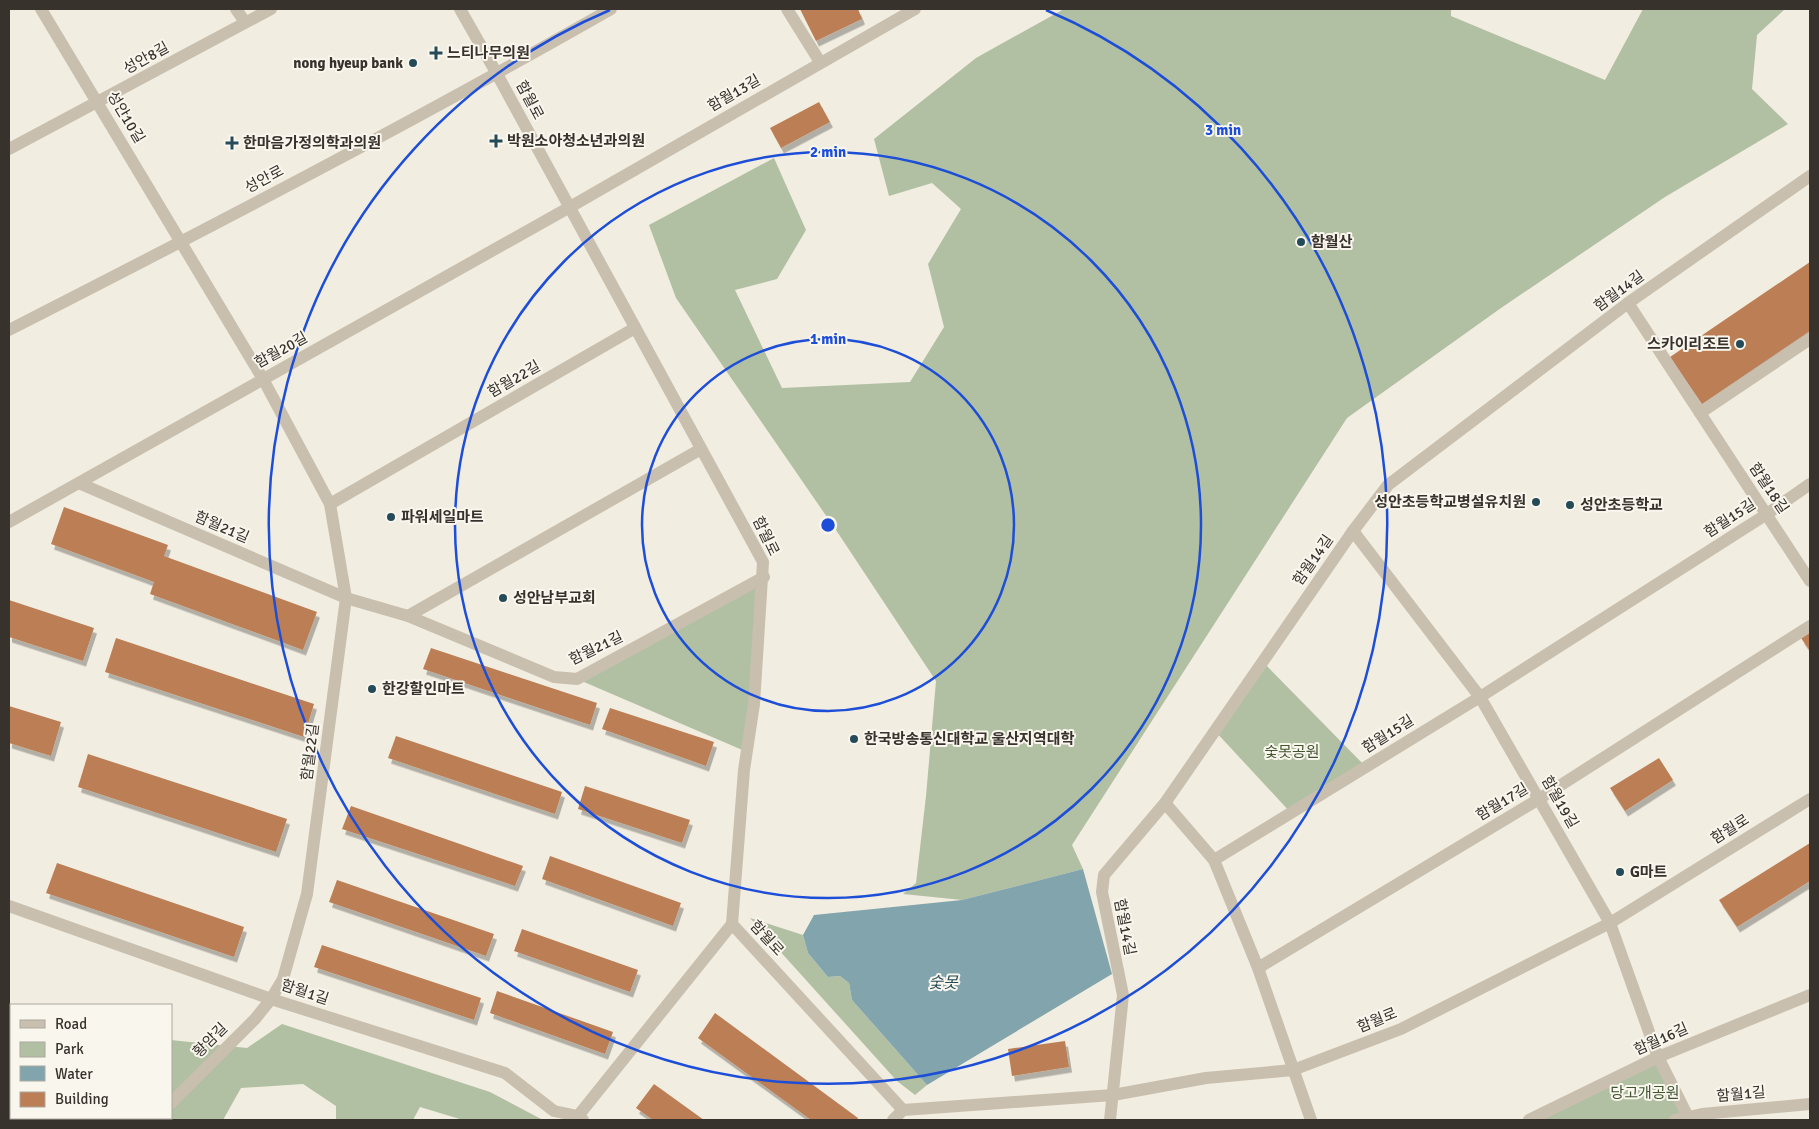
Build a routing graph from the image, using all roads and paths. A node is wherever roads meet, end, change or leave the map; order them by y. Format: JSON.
{"nodes":[{"id":1,"x":41,"y":9,"type":"edge"},
{"id":2,"x":236,"y":9,"type":"edge"},
{"id":3,"x":271,"y":9,"type":"edge"},
{"id":4,"x":460,"y":9,"type":"edge"},
{"id":5,"x":611,"y":9,"type":"edge"},
{"id":6,"x":787,"y":9,"type":"edge"},
{"id":7,"x":915,"y":9,"type":"edge"},
{"id":8,"x":246,"y":22,"type":"junction"},
{"id":9,"x":820,"y":62,"type":"junction"},
{"id":10,"x":498,"y":74,"type":"junction"},
{"id":11,"x":98,"y":102,"type":"junction"},
{"id":12,"x":9,"y":149,"type":"edge"},
{"id":13,"x":1810,"y":176,"type":"edge"},
{"id":14,"x":570,"y":207,"type":"junction"},
{"id":15,"x":182,"y":242,"type":"junction"},
{"id":16,"x":1628,"y":304,"type":"junction"},
{"id":17,"x":635,"y":328,"type":"junction"},
{"id":18,"x":9,"y":330,"type":"edge"},
{"id":19,"x":1810,"y":339,"type":"edge"},
{"id":20,"x":262,"y":378,"type":"junction"},
{"id":21,"x":1700,"y":413,"type":"junction"},
{"id":22,"x":700,"y":449,"type":"junction"},
{"id":23,"x":81,"y":484,"type":"junction"},
{"id":24,"x":1810,"y":484,"type":"edge"},
{"id":25,"x":330,"y":504,"type":"junction"},
{"id":26,"x":1767,"y":514,"type":"junction"},
{"id":27,"x":9,"y":522,"type":"edge"},
{"id":28,"x":1353,"y":530,"type":"junction"},
{"id":29,"x":764,"y":577,"type":"junction"},
{"id":30,"x":1810,"y":580,"type":"edge"},
{"id":31,"x":346,"y":598,"type":"junction"},
{"id":32,"x":408,"y":616,"type":"junction"},
{"id":33,"x":1810,"y":626,"type":"edge"},
{"id":34,"x":1480,"y":697,"type":"junction"},
{"id":35,"x":1539,"y":799,"type":"junction"},
{"id":36,"x":1810,"y":799,"type":"edge"},
{"id":37,"x":1165,"y":803,"type":"junction"},
{"id":38,"x":1214,"y":860,"type":"junction"},
{"id":39,"x":9,"y":906,"type":"edge"},
{"id":40,"x":1610,"y":923,"type":"junction"},
{"id":41,"x":732,"y":924,"type":"junction"},
{"id":42,"x":1258,"y":968,"type":"junction"},
{"id":43,"x":1810,"y":995,"type":"edge"},
{"id":44,"x":272,"y":999,"type":"junction"},
{"id":45,"x":1658,"y":1057,"type":"junction"},
{"id":46,"x":1293,"y":1070,"type":"junction"},
{"id":47,"x":1113,"y":1095,"type":"junction"},
{"id":48,"x":172,"y":1102,"type":"edge"},
{"id":49,"x":1810,"y":1104,"type":"edge"},
{"id":50,"x":903,"y":1110,"type":"junction"},
{"id":51,"x":580,"y":1118,"type":"edge"},
{"id":52,"x":1682,"y":1119,"type":"edge"},
{"id":53,"x":893,"y":1120,"type":"edge"},
{"id":54,"x":1110,"y":1120,"type":"edge"},
{"id":55,"x":1311,"y":1120,"type":"edge"},
{"id":56,"x":1529,"y":1120,"type":"edge"}],
"edges":[{"from":1,"to":11,"type":"street","name":"성안10길"},
{"from":2,"to":8,"type":"street"},
{"from":3,"to":8,"type":"street","name":"성안8길"},
{"from":4,"to":10,"type":"street","name":"함월로"},
{"from":5,"to":10,"type":"street","name":"성안로"},
{"from":6,"to":9,"type":"street"},
{"from":7,"to":9,"type":"street","name":"함월13길"},
{"from":8,"to":11,"type":"street","name":"성안8길"},
{"from":9,"to":14,"type":"street","name":"함월13길"},
{"from":10,"to":14,"type":"street","name":"함월로"},
{"from":10,"to":15,"type":"street","name":"성안로"},
{"from":11,"to":12,"type":"street","name":"성안8길"},
{"from":11,"to":15,"type":"street","name":"성안10길"},
{"from":13,"to":16,"type":"street","name":"함월14길"},
{"from":14,"to":17,"type":"street","name":"함월로"},
{"from":14,"to":20,"type":"street","name":"함월20길"},
{"from":15,"to":18,"type":"street","name":"성안로"},
{"from":15,"to":20,"type":"street","name":"함월22길"},
{"from":16,"to":21,"type":"street","name":"함월18길"},
{"from":16,"to":28,"type":"street","name":"함월14길"},
{"from":17,"to":22,"type":"street","name":"함월로"},
{"from":17,"to":25,"type":"street","name":"함월22길"},
{"from":19,"to":21,"type":"street"},
{"from":20,"to":23,"type":"street","name":"함월20길"},
{"from":20,"to":25,"type":"street","name":"함월22길"},
{"from":21,"to":26,"type":"street","name":"함월18길"},
{"from":22,"to":29,"type":"street","name":"함월로"},
{"from":22,"to":32,"type":"street"},
{"from":23,"to":27,"type":"street","name":"함월20길"},
{"from":23,"to":31,"type":"street","name":"함월21길"},
{"from":24,"to":26,"type":"street","name":"함월15길"},
{"from":25,"to":31,"type":"street","name":"함월22길"},
{"from":26,"to":30,"type":"street","name":"함월18길"},
{"from":26,"to":34,"type":"street","name":"함월15길"},
{"from":28,"to":34,"type":"street","name":"함월19길"},
{"from":28,"to":37,"type":"street","name":"함월14길"},
{"from":29,"to":32,"type":"street","name":"함월21길"},
{"from":29,"to":41,"type":"street","name":"함월로"},
{"from":31,"to":32,"type":"street","name":"함월21길"},
{"from":31,"to":44,"type":"street","name":"함월22길"},
{"from":33,"to":35,"type":"street","name":"함월17길"},
{"from":34,"to":35,"type":"street","name":"함월19길"},
{"from":34,"to":38,"type":"street","name":"함월15길"},
{"from":35,"to":40,"type":"street","name":"함월19길"},
{"from":35,"to":42,"type":"street","name":"함월17길"},
{"from":36,"to":40,"type":"street","name":"함월로"},
{"from":37,"to":38,"type":"street"},
{"from":37,"to":47,"type":"street","name":"함월14길"},
{"from":38,"to":42,"type":"street"},
{"from":39,"to":44,"type":"street","name":"함월1길"},
{"from":40,"to":45,"type":"street","name":"함월19길"},
{"from":40,"to":46,"type":"street","name":"함월로"},
{"from":41,"to":50,"type":"street","name":"함월로"},
{"from":41,"to":51,"type":"street"},
{"from":42,"to":46,"type":"street"},
{"from":43,"to":45,"type":"street","name":"함월16길"},
{"from":44,"to":48,"type":"street","name":"황암길"},
{"from":44,"to":51,"type":"street","name":"함월1길"},
{"from":45,"to":52,"type":"street","name":"함월19길"},
{"from":45,"to":56,"type":"street","name":"함월16길"},
{"from":46,"to":47,"type":"street","name":"함월로"},
{"from":46,"to":55,"type":"street"},
{"from":47,"to":50,"type":"street","name":"함월로"},
{"from":47,"to":54,"type":"street","name":"함월14길"},
{"from":49,"to":52,"type":"street","name":"함월1길"},
{"from":50,"to":53,"type":"street"}]}
